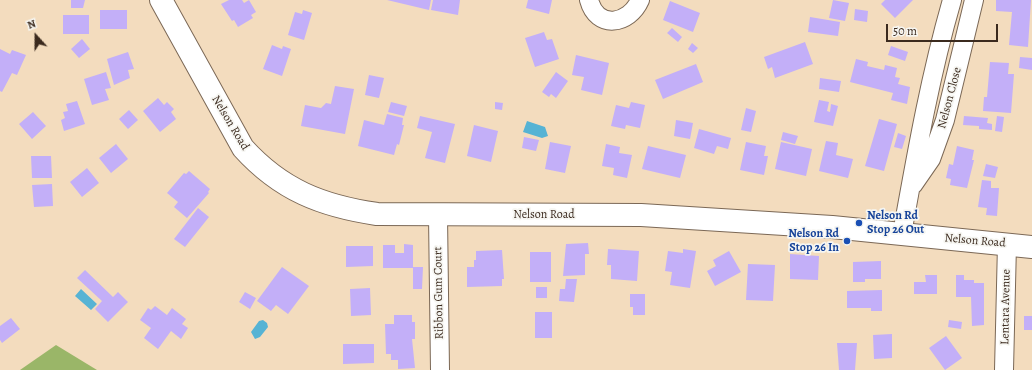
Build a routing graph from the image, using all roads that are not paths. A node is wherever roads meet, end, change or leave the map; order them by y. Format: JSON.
{"nodes":[{"id":1,"x":161,"y":0,"type":"edge"},
{"id":2,"x":589,"y":0,"type":"edge"},
{"id":3,"x":640,"y":0,"type":"edge"},
{"id":4,"x":952,"y":0,"type":"edge"},
{"id":5,"x":974,"y":0,"type":"edge"},
{"id":6,"x":910,"y":189,"type":"junction"},
{"id":7,"x":438,"y":215,"type":"junction"},
{"id":8,"x":902,"y":234,"type":"junction"},
{"id":9,"x":1007,"y":244,"type":"junction"},
{"id":10,"x":1032,"y":247,"type":"edge"},
{"id":11,"x":440,"y":370,"type":"edge"},
{"id":12,"x":1004,"y":370,"type":"edge"}],
"edges":[{"from":1,"to":7,"type":"main road","name":"Nelson Road"},
{"from":2,"to":3,"type":"street"},
{"from":4,"to":6,"type":"street","name":"Nelson Close"},
{"from":5,"to":6,"type":"street","name":"Nelson Close"},
{"from":6,"to":8,"type":"street","name":"Nelson Close"},
{"from":7,"to":8,"type":"main road","name":"Nelson Road"},
{"from":7,"to":11,"type":"street","name":"Ribbon Gum Court"},
{"from":8,"to":9,"type":"main road","name":"Nelson Road"},
{"from":9,"to":10,"type":"main road","name":"Nelson Road"},
{"from":9,"to":12,"type":"street","name":"Lentara Avenue"}]}
